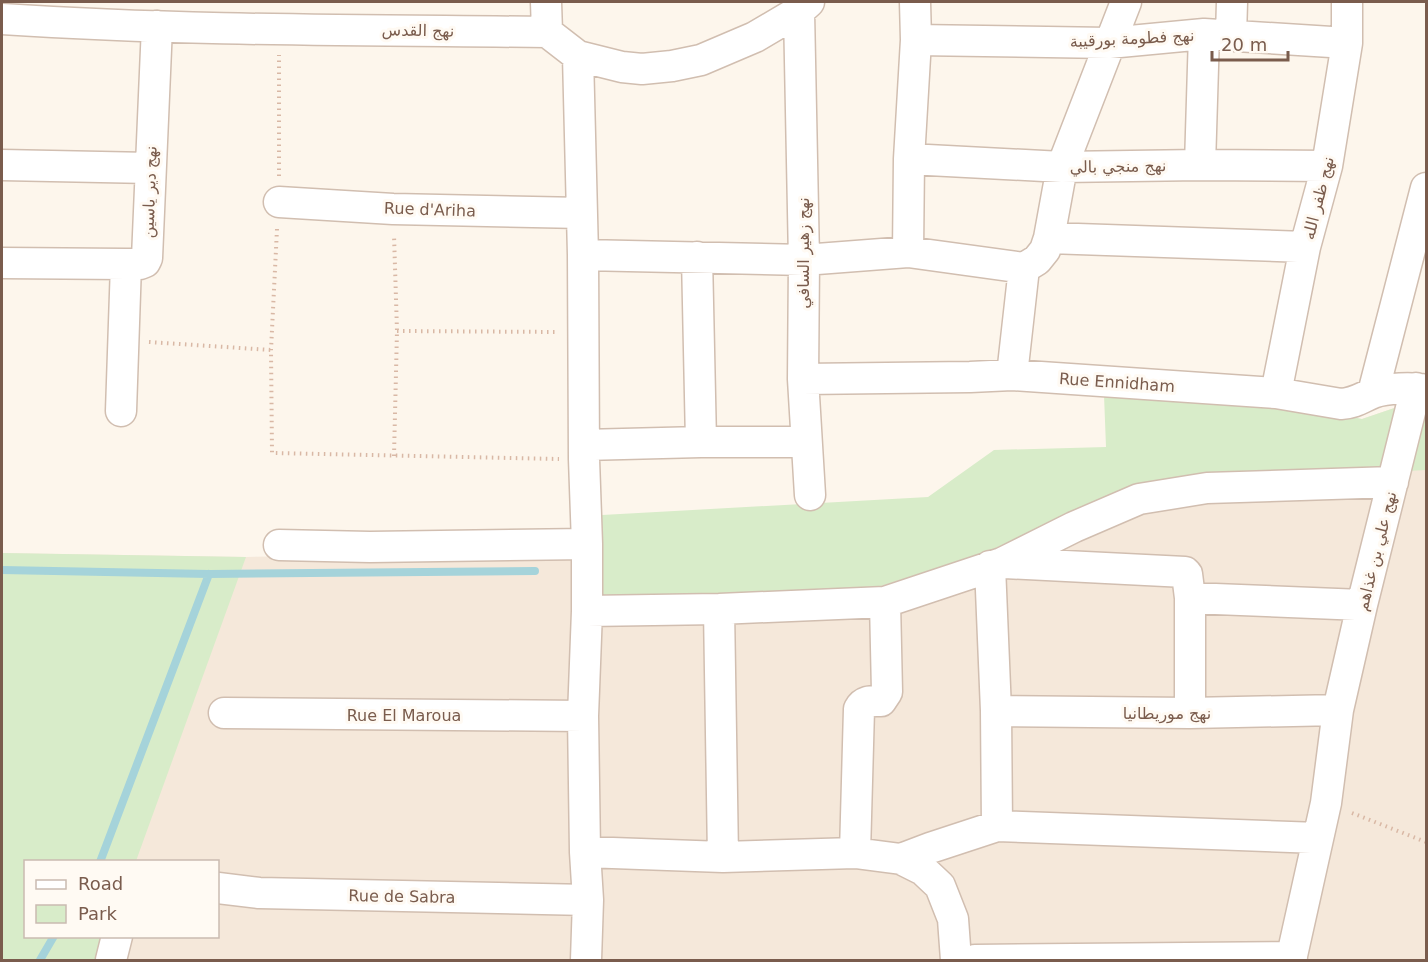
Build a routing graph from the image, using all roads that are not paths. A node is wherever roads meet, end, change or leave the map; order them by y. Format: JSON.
{"nodes":[{"id":1,"x":546,"y":2,"type":"edge"},
{"id":2,"x":915,"y":2,"type":"edge"},
{"id":3,"x":1126,"y":2,"type":"edge"},
{"id":4,"x":1232,"y":2,"type":"edge"},
{"id":5,"x":1347,"y":2,"type":"edge"},
{"id":6,"x":804,"y":6,"type":"edge"},
{"id":7,"x":2,"y":19,"type":"edge"},
{"id":8,"x":157,"y":26,"type":"junction"},
{"id":9,"x":547,"y":32,"type":"junction"},
{"id":10,"x":1217,"y":35,"type":"junction"},
{"id":11,"x":916,"y":40,"type":"junction"},
{"id":12,"x":1109,"y":43,"type":"junction"},
{"id":13,"x":1347,"y":43,"type":"junction"},
{"id":14,"x":578,"y":56,"type":"junction"},
{"id":15,"x":909,"y":159,"type":"junction"},
{"id":16,"x":2,"y":165,"type":"edge"},
{"id":17,"x":1200,"y":165,"type":"junction"},
{"id":18,"x":1327,"y":166,"type":"junction"},
{"id":19,"x":1062,"y":167,"type":"junction"},
{"id":20,"x":150,"y":168,"type":"junction"},
{"id":21,"x":1426,"y":188,"type":"edge"},
{"id":22,"x":279,"y":202,"type":"road end"},
{"id":23,"x":582,"y":213,"type":"junction"},
{"id":24,"x":1049,"y":238,"type":"junction"},
{"id":25,"x":1305,"y":247,"type":"junction"},
{"id":26,"x":908,"y":252,"type":"junction"},
{"id":27,"x":583,"y":255,"type":"junction"},
{"id":28,"x":696,"y":257,"type":"junction"},
{"id":29,"x":804,"y":260,"type":"junction"},
{"id":30,"x":2,"y":263,"type":"edge"},
{"id":31,"x":126,"y":264,"type":"junction"},
{"id":32,"x":1024,"y":268,"type":"junction"},
{"id":33,"x":1011,"y":375,"type":"junction"},
{"id":34,"x":803,"y":379,"type":"junction"},
{"id":35,"x":1421,"y":389,"type":"edge"},
{"id":36,"x":1276,"y":393,"type":"junction"},
{"id":37,"x":1373,"y":393,"type":"junction"},
{"id":38,"x":122,"y":411,"type":"dead end"},
{"id":39,"x":701,"y":442,"type":"junction"},
{"id":40,"x":806,"y":442,"type":"junction"},
{"id":41,"x":584,"y":452,"type":"junction"},
{"id":42,"x":1393,"y":482,"type":"junction"},
{"id":43,"x":810,"y":495,"type":"dead end"},
{"id":44,"x":587,"y":544,"type":"junction"},
{"id":45,"x":279,"y":545,"type":"dead end"},
{"id":46,"x":996,"y":564,"type":"junction"},
{"id":47,"x":1190,"y":598,"type":"junction"},
{"id":48,"x":885,"y":602,"type":"junction"},
{"id":49,"x":1362,"y":605,"type":"junction"},
{"id":50,"x":719,"y":609,"type":"junction"},
{"id":51,"x":587,"y":611,"type":"junction"},
{"id":52,"x":1338,"y":710,"type":"junction"},
{"id":53,"x":996,"y":711,"type":"junction"},
{"id":54,"x":224,"y":713,"type":"dead end"},
{"id":55,"x":1190,"y":713,"type":"junction"},
{"id":56,"x":583,"y":716,"type":"junction"},
{"id":57,"x":997,"y":826,"type":"junction"},
{"id":58,"x":1318,"y":838,"type":"junction"},
{"id":59,"x":585,"y":852,"type":"junction"},
{"id":60,"x":855,"y":853,"type":"junction"},
{"id":61,"x":723,"y":857,"type":"junction"},
{"id":62,"x":901,"y":859,"type":"junction"},
{"id":63,"x":219,"y":888,"type":"edge"},
{"id":64,"x":588,"y":900,"type":"junction"},
{"id":65,"x":116,"y":938,"type":"edge"},
{"id":66,"x":1291,"y":959,"type":"edge"},
{"id":67,"x":111,"y":960,"type":"edge"},
{"id":68,"x":586,"y":960,"type":"edge"},
{"id":69,"x":956,"y":960,"type":"edge"},
{"id":70,"x":975,"y":960,"type":"edge"}],
"edges":[{"from":1,"to":9,"type":"street"},
{"from":2,"to":11,"type":"street"},
{"from":3,"to":12,"type":"street"},
{"from":4,"to":10,"type":"street"},
{"from":5,"to":13,"type":"street","name":"نهج ظفر الله"},
{"from":6,"to":14,"type":"street"},
{"from":6,"to":29,"type":"street","name":"نهج زهير السافي"},
{"from":7,"to":8,"type":"street","name":"نهج القدس"},
{"from":8,"to":9,"type":"street","name":"نهج القدس"},
{"from":8,"to":20,"type":"street","name":"نهج دير ياسين"},
{"from":9,"to":14,"type":"street"},
{"from":10,"to":12,"type":"street","name":"نهج فطومة بورقيبة"},
{"from":10,"to":13,"type":"street","name":"نهج فطومة بورقيبة"},
{"from":10,"to":17,"type":"street"},
{"from":11,"to":12,"type":"street","name":"نهج فطومة بورقيبة"},
{"from":11,"to":15,"type":"street"},
{"from":12,"to":19,"type":"street"},
{"from":13,"to":18,"type":"street","name":"نهج ظفر الله"},
{"from":14,"to":23,"type":"street"},
{"from":15,"to":19,"type":"street","name":"نهج منجي بالي"},
{"from":15,"to":26,"type":"street"},
{"from":16,"to":20,"type":"street"},
{"from":17,"to":18,"type":"street","name":"نهج منجي بالي"},
{"from":17,"to":19,"type":"street","name":"نهج منجي بالي"},
{"from":18,"to":25,"type":"street","name":"نهج ظفر الله"},
{"from":19,"to":24,"type":"street"},
{"from":20,"to":31,"type":"street","name":"نهج دير ياسين"},
{"from":21,"to":37,"type":"street"},
{"from":22,"to":23,"type":"street","name":"Rue d'Ariha"},
{"from":23,"to":27,"type":"street"},
{"from":24,"to":25,"type":"street"},
{"from":24,"to":32,"type":"street"},
{"from":25,"to":36,"type":"street","name":"نهج ظفر الله"},
{"from":26,"to":29,"type":"street"},
{"from":26,"to":32,"type":"street"},
{"from":27,"to":28,"type":"street"},
{"from":27,"to":41,"type":"street"},
{"from":28,"to":29,"type":"street"},
{"from":28,"to":39,"type":"street"},
{"from":29,"to":34,"type":"street","name":"نهج زهير السافي"},
{"from":30,"to":31,"type":"street"},
{"from":31,"to":38,"type":"street"},
{"from":32,"to":33,"type":"street"},
{"from":33,"to":34,"type":"street","name":"Rue Ennidham"},
{"from":33,"to":36,"type":"street","name":"Rue Ennidham"},
{"from":34,"to":40,"type":"street","name":"نهج زهير السافي"},
{"from":35,"to":37,"type":"street","name":"Rue Ennidham"},
{"from":35,"to":42,"type":"street"},
{"from":36,"to":37,"type":"street","name":"Rue Ennidham"},
{"from":39,"to":40,"type":"street"},
{"from":39,"to":41,"type":"street"},
{"from":40,"to":43,"type":"street","name":"نهج زهير السافي"},
{"from":41,"to":44,"type":"street"},
{"from":42,"to":46,"type":"street","name":"نهج علي بن غذاهم"},
{"from":42,"to":49,"type":"street","name":"نهج علي بن غذاهم"},
{"from":44,"to":45,"type":"street"},
{"from":44,"to":51,"type":"street"},
{"from":46,"to":47,"type":"street"},
{"from":46,"to":48,"type":"street"},
{"from":46,"to":53,"type":"street"},
{"from":47,"to":49,"type":"street"},
{"from":47,"to":55,"type":"street"},
{"from":48,"to":50,"type":"street"},
{"from":48,"to":60,"type":"street"},
{"from":49,"to":52,"type":"street","name":"نهج علي بن غذاهم"},
{"from":50,"to":51,"type":"street"},
{"from":50,"to":61,"type":"street"},
{"from":51,"to":56,"type":"street"},
{"from":52,"to":55,"type":"street","name":"نهج موريطانيا"},
{"from":52,"to":58,"type":"street","name":"نهج علي بن غذاهم"},
{"from":53,"to":55,"type":"street","name":"نهج موريطانيا"},
{"from":53,"to":57,"type":"street"},
{"from":54,"to":56,"type":"street","name":"Rue El Maroua"},
{"from":56,"to":59,"type":"street"},
{"from":57,"to":58,"type":"street"},
{"from":57,"to":62,"type":"street"},
{"from":58,"to":66,"type":"street","name":"نهج علي بن غذاهم"},
{"from":59,"to":61,"type":"street"},
{"from":59,"to":64,"type":"street"},
{"from":60,"to":61,"type":"street"},
{"from":60,"to":62,"type":"street"},
{"from":62,"to":69,"type":"street"},
{"from":63,"to":64,"type":"street","name":"Rue de Sabra"},
{"from":64,"to":68,"type":"street"},
{"from":65,"to":67,"type":"street"},
{"from":66,"to":70,"type":"street"}]}
